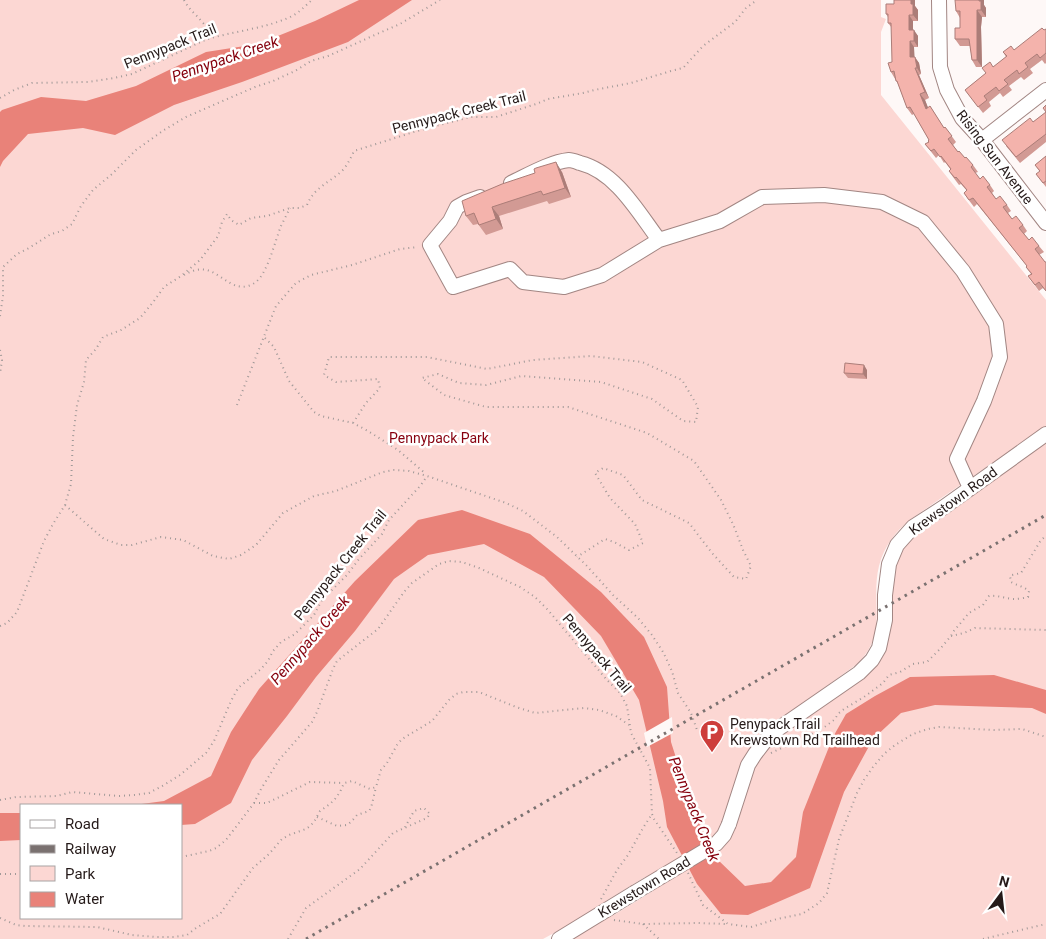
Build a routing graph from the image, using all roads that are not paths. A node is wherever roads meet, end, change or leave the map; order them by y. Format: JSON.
{"nodes":[{"id":1,"x":940,"y":0,"type":"edge"},
{"id":2,"x":1046,"y":90,"type":"edge"},
{"id":3,"x":982,"y":140,"type":"junction"},
{"id":4,"x":1046,"y":223,"type":"edge"},
{"id":5,"x":659,"y":240,"type":"junction"},
{"id":6,"x":1046,"y":434,"type":"edge"},
{"id":7,"x":970,"y":488,"type":"junction"},
{"id":8,"x":559,"y":939,"type":"edge"}],
"edges":[{"from":1,"to":3,"type":"street","name":"Rising Sun Avenue"},
{"from":2,"to":3,"type":"street"},
{"from":3,"to":4,"type":"street","name":"Rising Sun Avenue"},
{"from":5,"to":5,"type":"street"},
{"from":5,"to":7,"type":"street"},
{"from":6,"to":7,"type":"street","name":"Krewstown Road"},
{"from":7,"to":8,"type":"street","name":"Krewstown Road","bridge":true}]}
